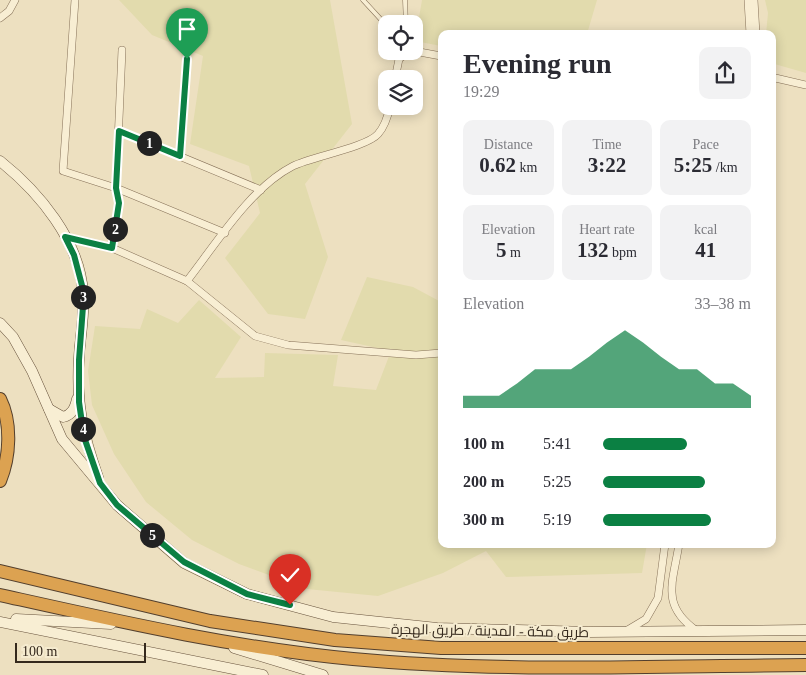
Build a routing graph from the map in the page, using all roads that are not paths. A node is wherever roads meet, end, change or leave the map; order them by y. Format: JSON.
{"nodes":[{"id":1,"x":15,"y":0,"type":"edge"},
{"id":2,"x":75,"y":0,"type":"edge"},
{"id":3,"x":363,"y":0,"type":"edge"},
{"id":4,"x":405,"y":0,"type":"edge"},
{"id":5,"x":748,"y":0,"type":"edge"},
{"id":6,"x":754,"y":0,"type":"edge"},
{"id":7,"x":406,"y":15,"type":"edge"},
{"id":8,"x":378,"y":16,"type":"edge"},
{"id":9,"x":0,"y":18,"type":"edge"},
{"id":10,"x":750,"y":30,"type":"edge"},
{"id":11,"x":756,"y":30,"type":"edge"},
{"id":12,"x":122,"y":50,"type":"dead end"},
{"id":13,"x":423,"y":54,"type":"edge"},
{"id":14,"x":438,"y":56,"type":"edge"},
{"id":15,"x":187,"y":59,"type":"dead end"},
{"id":16,"x":776,"y":78,"type":"edge"},
{"id":17,"x":806,"y":85,"type":"edge"},
{"id":18,"x":388,"y":115,"type":"edge"},
{"id":19,"x":119,"y":131,"type":"junction"},
{"id":20,"x":180,"y":156,"type":"junction"},
{"id":21,"x":0,"y":162,"type":"edge"},
{"id":22,"x":116,"y":188,"type":"junction"},
{"id":23,"x":261,"y":190,"type":"junction"},
{"id":24,"x":225,"y":232,"type":"junction"},
{"id":25,"x":65,"y":237,"type":"junction"},
{"id":26,"x":112,"y":248,"type":"junction"},
{"id":27,"x":187,"y":281,"type":"junction"},
{"id":28,"x":0,"y":323,"type":"edge"},
{"id":29,"x":438,"y":352,"type":"edge"},
{"id":30,"x":79,"y":397,"type":"junction"},
{"id":31,"x":0,"y":399,"type":"edge"},
{"id":32,"x":49,"y":409,"type":"junction"},
{"id":33,"x":0,"y":481,"type":"edge"},
{"id":34,"x":100,"y":483,"type":"junction"},
{"id":35,"x":664,"y":548,"type":"edge"},
{"id":36,"x":678,"y":548,"type":"edge"},
{"id":37,"x":0,"y":571,"type":"edge"},
{"id":38,"x":0,"y":596,"type":"edge"},
{"id":39,"x":0,"y":620,"type":"edge"},
{"id":40,"x":136,"y":625,"type":"junction"},
{"id":41,"x":806,"y":630,"type":"edge"},
{"id":42,"x":698,"y":631,"type":"junction"},
{"id":43,"x":626,"y":632,"type":"junction"},
{"id":44,"x":207,"y":640,"type":"junction"},
{"id":45,"x":806,"y":648,"type":"edge"},
{"id":46,"x":806,"y":665,"type":"edge"},
{"id":47,"x":262,"y":675,"type":"edge"},
{"id":48,"x":323,"y":675,"type":"edge"}],
"edges":[{"from":1,"to":9,"type":"street"},
{"from":2,"to":22,"type":"street"},
{"from":3,"to":8,"type":"lane"},
{"from":4,"to":7,"type":"lane"},
{"from":5,"to":10,"type":"street"},
{"from":6,"to":11,"type":"street"},
{"from":12,"to":19,"type":"street"},
{"from":13,"to":14,"type":"street"},
{"from":15,"to":20,"type":"street"},
{"from":16,"to":17,"type":"street"},
{"from":18,"to":23,"type":"street"},
{"from":19,"to":20,"type":"street"},
{"from":19,"to":22,"type":"street"},
{"from":20,"to":23,"type":"street"},
{"from":21,"to":25,"type":"main road"},
{"from":22,"to":24,"type":"street"},
{"from":22,"to":26,"type":"street"},
{"from":23,"to":24,"type":"street"},
{"from":24,"to":27,"type":"street"},
{"from":25,"to":26,"type":"street"},
{"from":25,"to":30,"type":"main road"},
{"from":26,"to":27,"type":"street"},
{"from":27,"to":29,"type":"street"},
{"from":28,"to":32,"type":"main road"},
{"from":30,"to":32,"type":"main road"},
{"from":30,"to":34,"type":"main road"},
{"from":31,"to":33,"type":"highway"},
{"from":32,"to":34,"type":"main road"},
{"from":34,"to":43,"type":"main road"},
{"from":35,"to":43,"type":"street"},
{"from":36,"to":42,"type":"street"},
{"from":37,"to":45,"type":"highway","name":"طريق مكة - المدينة / طريق الهجرة"},
{"from":38,"to":40,"type":"highway"},
{"from":39,"to":40,"type":"main road"},
{"from":39,"to":47,"type":"main road"},
{"from":40,"to":44,"type":"highway"},
{"from":41,"to":42,"type":"main road"},
{"from":42,"to":43,"type":"main road"},
{"from":44,"to":46,"type":"highway"},
{"from":44,"to":48,"type":"main road"}]}
